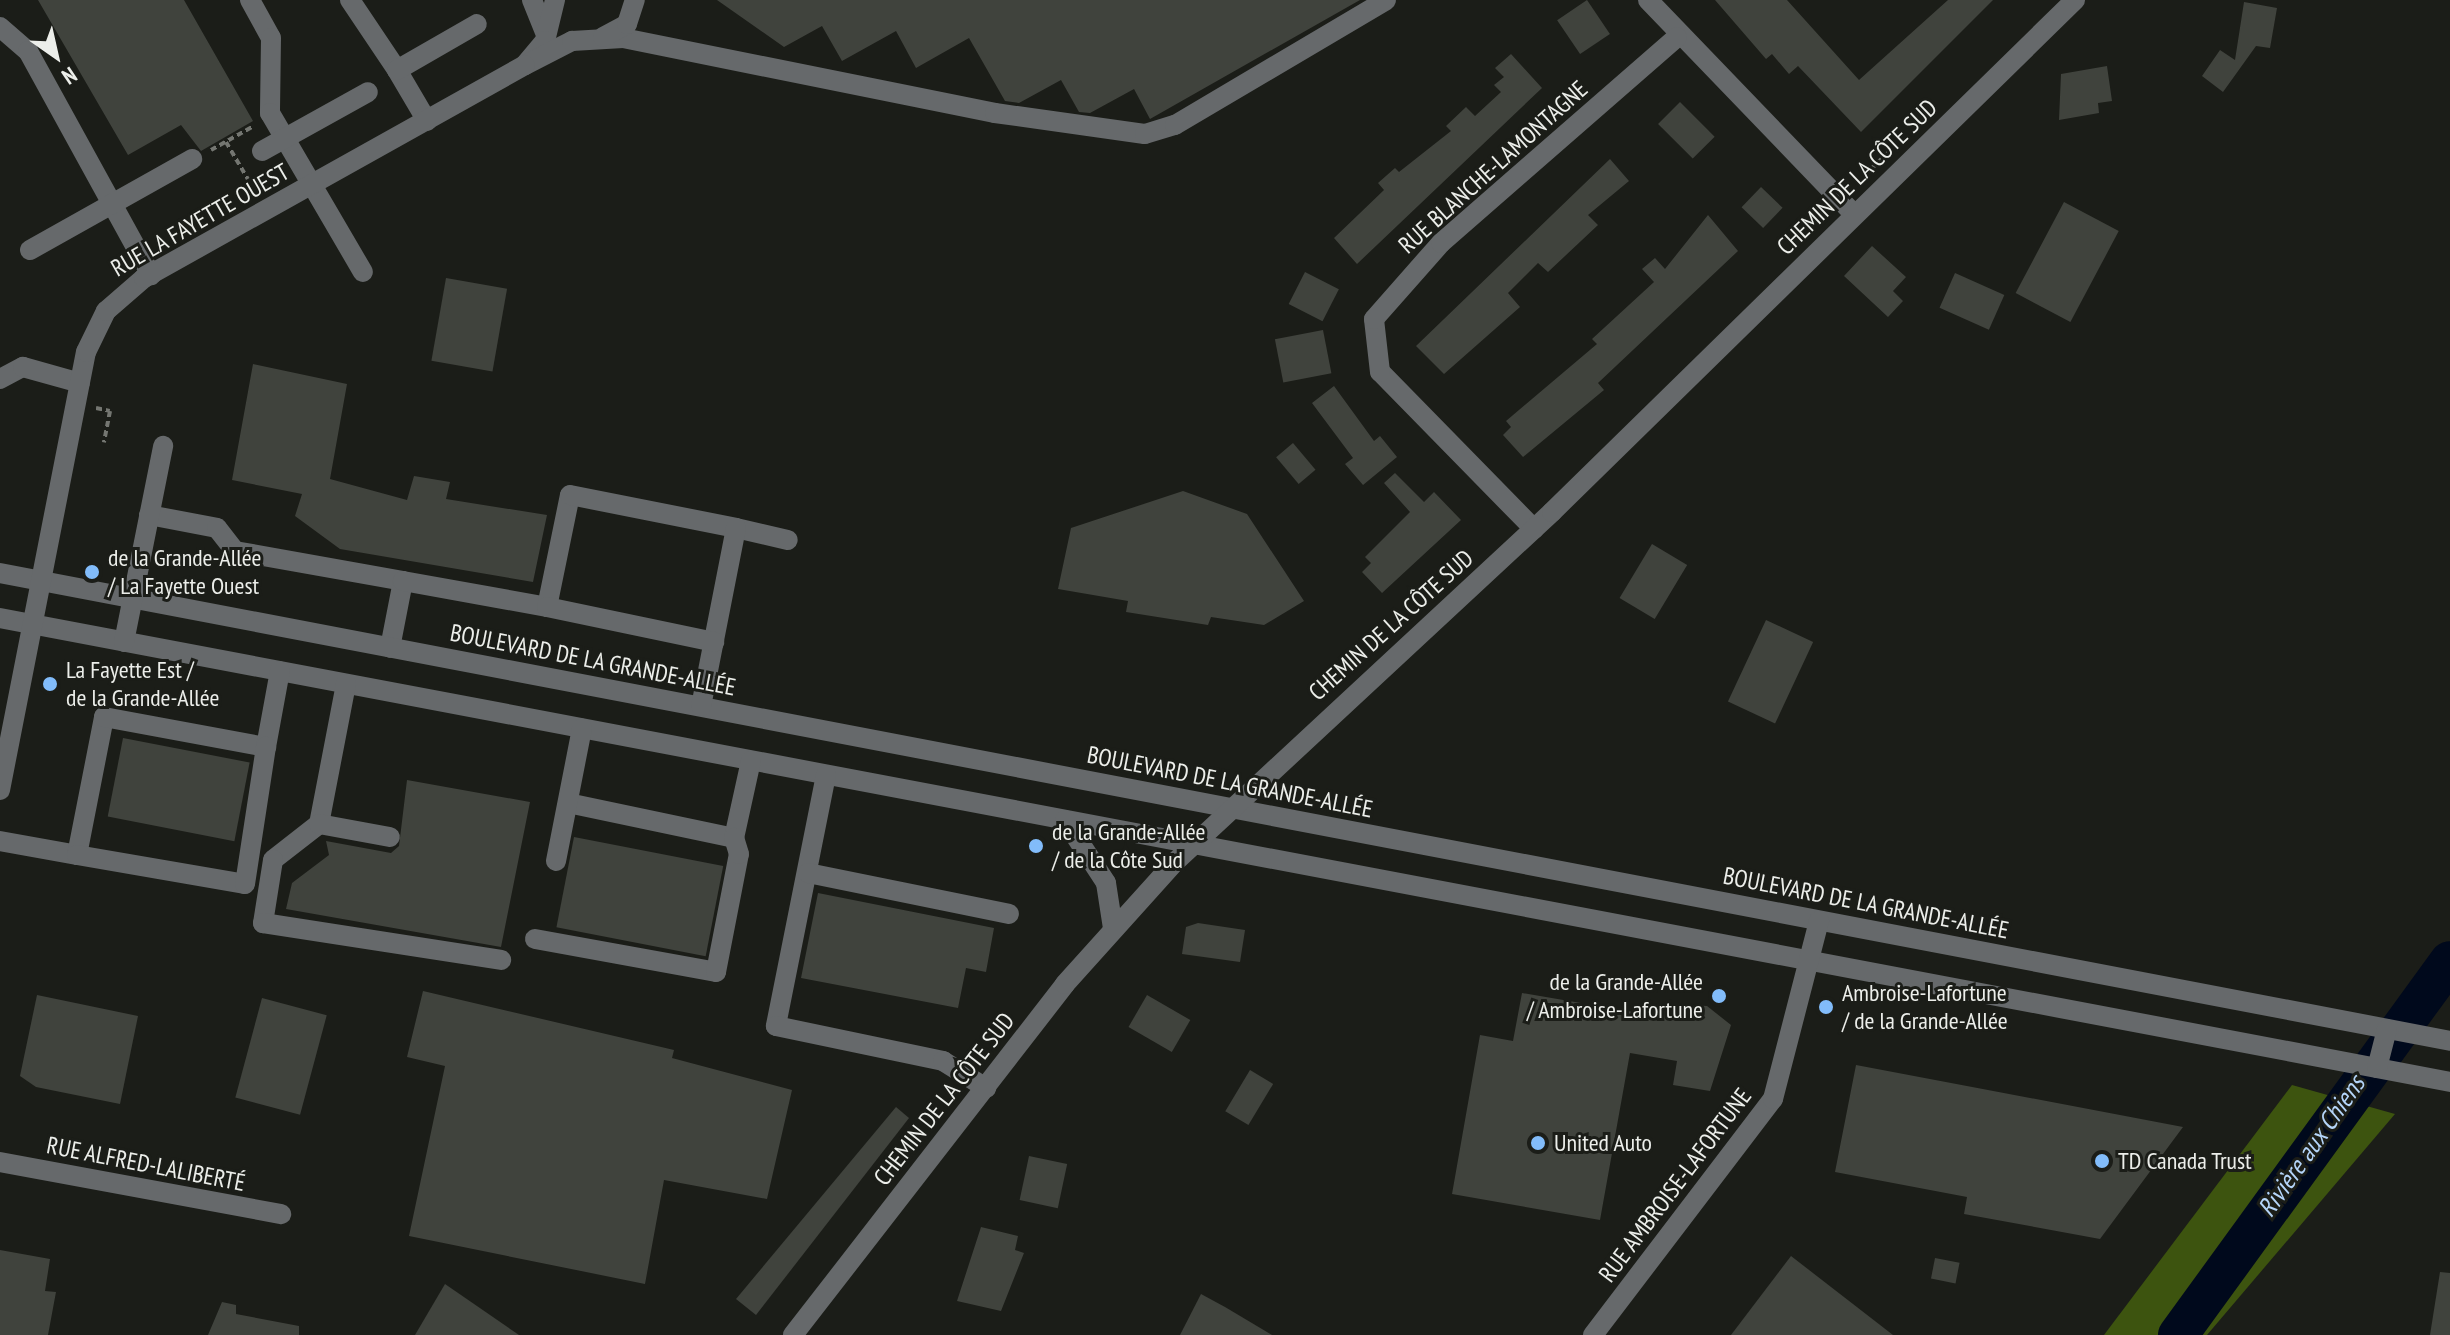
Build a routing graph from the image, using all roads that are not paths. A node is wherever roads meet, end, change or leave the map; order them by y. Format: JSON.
{"nodes":[{"id":1,"x":250,"y":0,"type":"edge"},
{"id":2,"x":350,"y":0,"type":"edge"},
{"id":3,"x":532,"y":0,"type":"edge"},
{"id":4,"x":555,"y":0,"type":"edge"},
{"id":5,"x":635,"y":0,"type":"edge"},
{"id":6,"x":1386,"y":0,"type":"edge"},
{"id":7,"x":1648,"y":0,"type":"edge"},
{"id":8,"x":2075,"y":0,"type":"edge"},
{"id":9,"x":477,"y":24,"type":"dead end"},
{"id":10,"x":0,"y":27,"type":"edge"},
{"id":11,"x":1677,"y":37,"type":"junction"},
{"id":12,"x":599,"y":39,"type":"junction"},
{"id":13,"x":545,"y":41,"type":"junction"},
{"id":14,"x":525,"y":65,"type":"junction"},
{"id":15,"x":397,"y":70,"type":"junction"},
{"id":16,"x":368,"y":92,"type":"dead end"},
{"id":17,"x":427,"y":121,"type":"junction"},
{"id":18,"x":284,"y":138,"type":"junction"},
{"id":19,"x":262,"y":151,"type":"dead end"},
{"id":20,"x":196,"y":158,"type":"road end"},
{"id":21,"x":312,"y":185,"type":"junction"},
{"id":22,"x":112,"y":204,"type":"junction"},
{"id":23,"x":1855,"y":215,"type":"junction"},
{"id":24,"x":30,"y":250,"type":"dead end"},
{"id":25,"x":363,"y":272,"type":"dead end"},
{"id":26,"x":151,"y":275,"type":"junction"},
{"id":27,"x":0,"y":379,"type":"edge"},
{"id":28,"x":80,"y":383,"type":"junction"},
{"id":29,"x":163,"y":446,"type":"dead end"},
{"id":30,"x":149,"y":515,"type":"junction"},
{"id":31,"x":736,"y":528,"type":"junction"},
{"id":32,"x":1534,"y":529,"type":"junction"},
{"id":33,"x":788,"y":540,"type":"dead end"},
{"id":34,"x":0,"y":573,"type":"edge"},
{"id":35,"x":43,"y":581,"type":"junction"},
{"id":36,"x":403,"y":581,"type":"junction"},
{"id":37,"x":133,"y":598,"type":"junction"},
{"id":38,"x":547,"y":607,"type":"junction"},
{"id":39,"x":0,"y":618,"type":"edge"},
{"id":40,"x":33,"y":624,"type":"junction"},
{"id":41,"x":124,"y":642,"type":"junction"},
{"id":42,"x":714,"y":642,"type":"junction"},
{"id":43,"x":390,"y":648,"type":"junction"},
{"id":44,"x":280,"y":671,"type":"junction"},
{"id":45,"x":346,"y":684,"type":"junction"},
{"id":46,"x":10,"y":691,"type":"edge"},
{"id":47,"x":701,"y":706,"type":"junction"},
{"id":48,"x":582,"y":729,"type":"junction"},
{"id":49,"x":266,"y":747,"type":"junction"},
{"id":50,"x":751,"y":761,"type":"junction"},
{"id":51,"x":826,"y":775,"type":"junction"},
{"id":52,"x":0,"y":790,"type":"edge"},
{"id":53,"x":568,"y":803,"type":"junction"},
{"id":54,"x":1230,"y":808,"type":"junction"},
{"id":55,"x":1065,"y":820,"type":"junction"},
{"id":56,"x":319,"y":824,"type":"junction"},
{"id":57,"x":390,"y":837,"type":"dead end"},
{"id":58,"x":734,"y":838,"type":"junction"},
{"id":59,"x":0,"y":841,"type":"edge"},
{"id":60,"x":1194,"y":843,"type":"junction"},
{"id":61,"x":77,"y":855,"type":"junction"},
{"id":62,"x":556,"y":861,"type":"dead end"},
{"id":63,"x":808,"y":873,"type":"junction"},
{"id":64,"x":1009,"y":914,"type":"dead end"},
{"id":65,"x":1819,"y":921,"type":"junction"},
{"id":66,"x":1113,"y":928,"type":"junction"},
{"id":67,"x":535,"y":939,"type":"dead end"},
{"id":68,"x":501,"y":960,"type":"dead end"},
{"id":69,"x":1810,"y":964,"type":"junction"},
{"id":70,"x":2383,"y":1029,"type":"junction"},
{"id":71,"x":2450,"y":1041,"type":"edge"},
{"id":72,"x":2383,"y":1069,"type":"junction"},
{"id":73,"x":2450,"y":1082,"type":"edge"},
{"id":74,"x":986,"y":1088,"type":"junction"},
{"id":75,"x":0,"y":1162,"type":"edge"},
{"id":76,"x":281,"y":1214,"type":"dead end"},
{"id":77,"x":793,"y":1335,"type":"edge"},
{"id":78,"x":1593,"y":1335,"type":"edge"}],
"edges":[{"from":1,"to":18,"type":"street"},
{"from":2,"to":15,"type":"street"},
{"from":3,"to":13,"type":"street"},
{"from":4,"to":13,"type":"street"},
{"from":5,"to":12,"type":"street"},
{"from":6,"to":12,"type":"street"},
{"from":7,"to":11,"type":"street"},
{"from":8,"to":23,"type":"street","name":"CHEMIN DE LA CÔTE SUD"},
{"from":9,"to":15,"type":"street"},
{"from":10,"to":22,"type":"street"},
{"from":11,"to":23,"type":"street"},
{"from":11,"to":32,"type":"street","name":"RUE BLANCHE-LAMONTAGNE"},
{"from":12,"to":14,"type":"street","name":"RUE LA FAYETTE OUEST"},
{"from":13,"to":14,"type":"street"},
{"from":14,"to":17,"type":"street","name":"RUE LA FAYETTE OUEST"},
{"from":15,"to":17,"type":"street"},
{"from":16,"to":18,"type":"street"},
{"from":17,"to":21,"type":"street","name":"RUE LA FAYETTE OUEST"},
{"from":18,"to":19,"type":"street"},
{"from":18,"to":21,"type":"street"},
{"from":20,"to":22,"type":"street"},
{"from":21,"to":25,"type":"street"},
{"from":21,"to":26,"type":"street","name":"RUE LA FAYETTE OUEST"},
{"from":22,"to":24,"type":"street"},
{"from":22,"to":26,"type":"street"},
{"from":23,"to":32,"type":"street","name":"CHEMIN DE LA CÔTE SUD"},
{"from":26,"to":28,"type":"street","name":"RUE LA FAYETTE OUEST"},
{"from":27,"to":28,"type":"street"},
{"from":28,"to":35,"type":"street","name":"RUE LA FAYETTE OUEST"},
{"from":29,"to":30,"type":"street"},
{"from":30,"to":36,"type":"street"},
{"from":30,"to":37,"type":"street"},
{"from":31,"to":33,"type":"street"},
{"from":31,"to":38,"type":"street"},
{"from":31,"to":42,"type":"street"},
{"from":32,"to":54,"type":"street","name":"CHEMIN DE LA CÔTE SUD"},
{"from":34,"to":35,"type":"street","name":"BOULEVARD DE LA GRANDE-ALLÉE"},
{"from":35,"to":37,"type":"street","name":"BOULEVARD DE LA GRANDE-ALLÉE"},
{"from":35,"to":40,"type":"street","name":"RUE LA FAYETTE OUEST"},
{"from":36,"to":38,"type":"street"},
{"from":36,"to":43,"type":"street"},
{"from":37,"to":41,"type":"street"},
{"from":37,"to":43,"type":"street","name":"BOULEVARD DE LA GRANDE-ALLÉE"},
{"from":38,"to":42,"type":"street"},
{"from":39,"to":40,"type":"street"},
{"from":40,"to":41,"type":"street"},
{"from":40,"to":46,"type":"street","name":"RUE LA FAYETTE OUEST"},
{"from":41,"to":44,"type":"street"},
{"from":42,"to":47,"type":"street"},
{"from":43,"to":47,"type":"street","name":"BOULEVARD DE LA GRANDE-ALLÉE"},
{"from":44,"to":45,"type":"street"},
{"from":44,"to":49,"type":"street"},
{"from":45,"to":48,"type":"street"},
{"from":45,"to":56,"type":"street"},
{"from":46,"to":52,"type":"street","name":"RUE LA FAYETTE OUEST"},
{"from":47,"to":54,"type":"street","name":"BOULEVARD DE LA GRANDE-ALLÉE"},
{"from":48,"to":50,"type":"street"},
{"from":48,"to":53,"type":"street"},
{"from":49,"to":61,"type":"street"},
{"from":49,"to":61,"type":"street"},
{"from":50,"to":51,"type":"street"},
{"from":50,"to":58,"type":"street"},
{"from":51,"to":55,"type":"street"},
{"from":51,"to":63,"type":"street"},
{"from":53,"to":58,"type":"street"},
{"from":53,"to":62,"type":"street"},
{"from":54,"to":60,"type":"street","name":"CHEMIN DE LA CÔTE SUD"},
{"from":54,"to":65,"type":"street","name":"BOULEVARD DE LA GRANDE-ALLÉE"},
{"from":55,"to":60,"type":"street"},
{"from":55,"to":66,"type":"street"},
{"from":56,"to":57,"type":"street"},
{"from":56,"to":68,"type":"street"},
{"from":58,"to":67,"type":"street"},
{"from":59,"to":61,"type":"street"},
{"from":60,"to":66,"type":"street","name":"CHEMIN DE LA CÔTE SUD"},
{"from":60,"to":69,"type":"street"},
{"from":63,"to":64,"type":"street"},
{"from":63,"to":74,"type":"street"},
{"from":65,"to":69,"type":"street","name":"RUE AMBROISE-LAFORTUNE"},
{"from":65,"to":70,"type":"street","name":"BOULEVARD DE LA GRANDE-ALLÉE"},
{"from":66,"to":74,"type":"street","name":"CHEMIN DE LA CÔTE SUD"},
{"from":69,"to":72,"type":"street"},
{"from":69,"to":78,"type":"street","name":"RUE AMBROISE-LAFORTUNE"},
{"from":70,"to":71,"type":"street","name":"BOULEVARD DE LA GRANDE-ALLÉE"},
{"from":70,"to":72,"type":"street"},
{"from":72,"to":73,"type":"street"},
{"from":74,"to":77,"type":"street","name":"CHEMIN DE LA CÔTE SUD"},
{"from":75,"to":76,"type":"street","name":"RUE ALFRED-LALIBERTÉ"}]}
